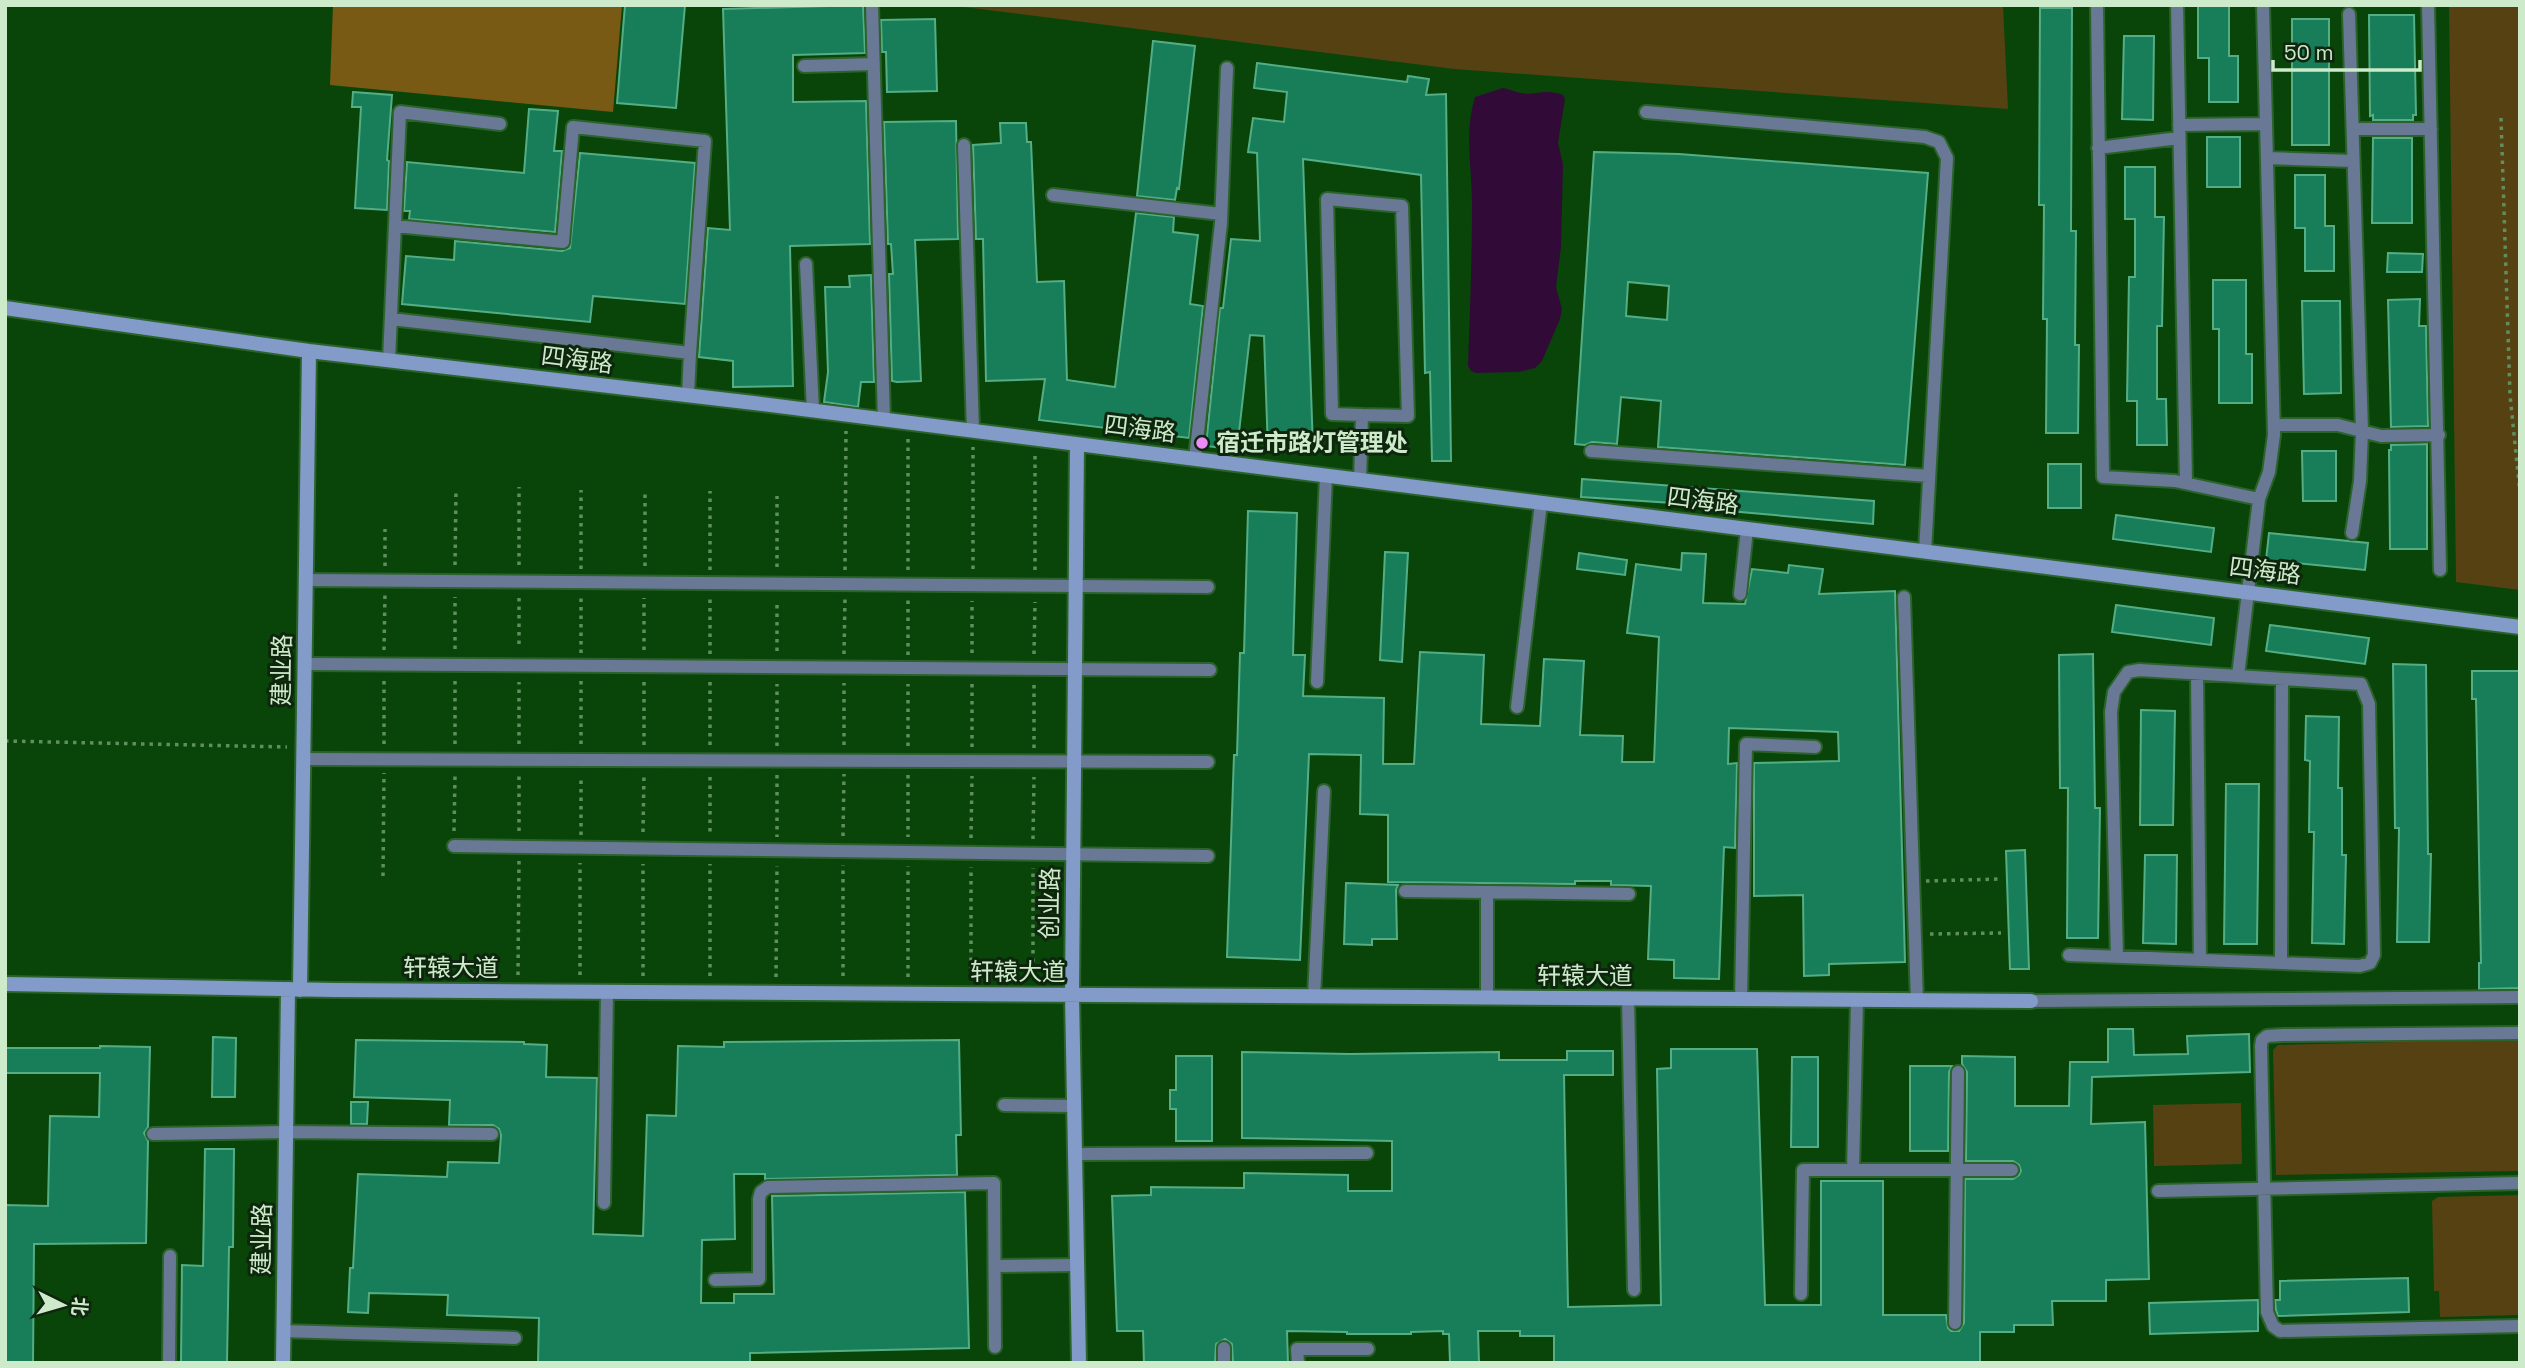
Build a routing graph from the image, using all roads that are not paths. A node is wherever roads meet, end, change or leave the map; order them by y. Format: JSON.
{"nodes":[{"id":1,"x":872,"y":5,"type":"edge"},
{"id":2,"x":2096,"y":5,"type":"edge"},
{"id":3,"x":2177,"y":5,"type":"edge"},
{"id":4,"x":2428,"y":5,"type":"edge"},
{"id":5,"x":2263,"y":6,"type":"edge"},
{"id":6,"x":2349,"y":14,"type":"dead end"},
{"id":7,"x":874,"y":64,"type":"junction"},
{"id":8,"x":804,"y":66,"type":"dead end"},
{"id":9,"x":1227,"y":68,"type":"dead end"},
{"id":10,"x":1646,"y":112,"type":"dead end"},
{"id":11,"x":500,"y":124,"type":"dead end"},
{"id":12,"x":2266,"y":124,"type":"junction"},
{"id":13,"x":2353,"y":129,"type":"junction"},
{"id":14,"x":2431,"y":129,"type":"junction"},
{"id":15,"x":2179,"y":132,"type":"junction"},
{"id":16,"x":964,"y":145,"type":"dead end"},
{"id":17,"x":2098,"y":148,"type":"junction"},
{"id":18,"x":2267,"y":158,"type":"junction"},
{"id":19,"x":2354,"y":161,"type":"junction"},
{"id":20,"x":1053,"y":195,"type":"dead end"},
{"id":21,"x":1221,"y":214,"type":"junction"},
{"id":22,"x":395,"y":226,"type":"junction"},
{"id":23,"x":806,"y":264,"type":"dead end"},
{"id":24,"x":5,"y":308,"type":"edge"},
{"id":25,"x":391,"y":319,"type":"junction"},
{"id":26,"x":309,"y":351,"type":"junction"},
{"id":27,"x":690,"y":353,"type":"junction"},
{"id":28,"x":388,"y":360,"type":"junction"},
{"id":29,"x":688,"y":395,"type":"junction"},
{"id":30,"x":813,"y":411,"type":"junction"},
{"id":31,"x":1362,"y":415,"type":"junction"},
{"id":32,"x":884,"y":420,"type":"junction"},
{"id":33,"x":2274,"y":425,"type":"junction"},
{"id":34,"x":973,"y":431,"type":"junction"},
{"id":35,"x":2362,"y":431,"type":"junction"},
{"id":36,"x":2439,"y":435,"type":"junction"},
{"id":37,"x":1077,"y":444,"type":"junction"},
{"id":38,"x":1591,"y":451,"type":"dead end"},
{"id":39,"x":1195,"y":459,"type":"junction"},
{"id":40,"x":1326,"y":476,"type":"junction"},
{"id":41,"x":1929,"y":476,"type":"junction"},
{"id":42,"x":1360,"y":480,"type":"junction"},
{"id":43,"x":2186,"y":482,"type":"junction"},
{"id":44,"x":2259,"y":499,"type":"junction"},
{"id":45,"x":1541,"y":503,"type":"junction"},
{"id":46,"x":1747,"y":529,"type":"junction"},
{"id":47,"x":2352,"y":533,"type":"dead end"},
{"id":48,"x":1924,"y":552,"type":"junction"},
{"id":49,"x":2440,"y":570,"type":"dead end"},
{"id":50,"x":306,"y":580,"type":"junction"},
{"id":51,"x":1076,"y":586,"type":"junction"},
{"id":52,"x":1208,"y":587,"type":"dead end"},
{"id":53,"x":2248,"y":592,"type":"junction"},
{"id":54,"x":1740,"y":594,"type":"dead end"},
{"id":55,"x":1904,"y":597,"type":"dead end"},
{"id":56,"x":2520,"y":627,"type":"edge"},
{"id":57,"x":305,"y":664,"type":"junction"},
{"id":58,"x":1075,"y":669,"type":"junction"},
{"id":59,"x":1210,"y":670,"type":"dead end"},
{"id":60,"x":2197,"y":674,"type":"junction"},
{"id":61,"x":2238,"y":676,"type":"junction"},
{"id":62,"x":2283,"y":678,"type":"junction"},
{"id":63,"x":1317,"y":682,"type":"dead end"},
{"id":64,"x":1517,"y":707,"type":"dead end"},
{"id":65,"x":1815,"y":747,"type":"dead end"},
{"id":66,"x":303,"y":753,"type":"junction"},
{"id":67,"x":1074,"y":762,"type":"junction"},
{"id":68,"x":1208,"y":762,"type":"dead end"},
{"id":69,"x":1324,"y":790,"type":"dead end"},
{"id":70,"x":454,"y":846,"type":"dead end"},
{"id":71,"x":1073,"y":854,"type":"junction"},
{"id":72,"x":1208,"y":856,"type":"dead end"},
{"id":73,"x":1405,"y":891,"type":"dead end"},
{"id":74,"x":1487,"y":892,"type":"junction"},
{"id":75,"x":1629,"y":894,"type":"dead end"},
{"id":76,"x":2069,"y":955,"type":"dead end"},
{"id":77,"x":2117,"y":957,"type":"junction"},
{"id":78,"x":2200,"y":960,"type":"junction"},
{"id":79,"x":2281,"y":963,"type":"junction"},
{"id":80,"x":5,"y":984,"type":"edge"},
{"id":81,"x":294,"y":989,"type":"junction"},
{"id":82,"x":607,"y":991,"type":"junction"},
{"id":83,"x":1072,"y":995,"type":"junction"},
{"id":84,"x":1314,"y":997,"type":"junction"},
{"id":85,"x":2520,"y":997,"type":"edge"},
{"id":86,"x":1487,"y":998,"type":"junction"},
{"id":87,"x":1628,"y":999,"type":"junction"},
{"id":88,"x":1741,"y":1000,"type":"junction"},
{"id":89,"x":1857,"y":1001,"type":"junction"},
{"id":90,"x":1917,"y":1001,"type":"junction"},
{"id":91,"x":2031,"y":1001,"type":"joint"},
{"id":92,"x":2520,"y":1033,"type":"edge"},
{"id":93,"x":1958,"y":1072,"type":"dead end"},
{"id":94,"x":1004,"y":1105,"type":"dead end"},
{"id":95,"x":1074,"y":1106,"type":"junction"},
{"id":96,"x":286,"y":1132,"type":"junction"},
{"id":97,"x":492,"y":1134,"type":"dead end"},
{"id":98,"x":153,"y":1135,"type":"dead end"},
{"id":99,"x":1367,"y":1153,"type":"dead end"},
{"id":100,"x":1075,"y":1154,"type":"junction"},
{"id":101,"x":1853,"y":1170,"type":"junction"},
{"id":102,"x":1956,"y":1170,"type":"junction"},
{"id":103,"x":2012,"y":1170,"type":"dead end"},
{"id":104,"x":2520,"y":1184,"type":"edge"},
{"id":105,"x":2265,"y":1189,"type":"junction"},
{"id":106,"x":2158,"y":1191,"type":"dead end"},
{"id":107,"x":604,"y":1203,"type":"dead end"},
{"id":108,"x":170,"y":1256,"type":"dead end"},
{"id":109,"x":1077,"y":1265,"type":"junction"},
{"id":110,"x":995,"y":1266,"type":"junction"},
{"id":111,"x":715,"y":1280,"type":"dead end"},
{"id":112,"x":1633,"y":1290,"type":"dead end"},
{"id":113,"x":1801,"y":1294,"type":"dead end"},
{"id":114,"x":1955,"y":1323,"type":"dead end"},
{"id":115,"x":2520,"y":1325,"type":"edge"},
{"id":116,"x":283,"y":1331,"type":"junction"},
{"id":117,"x":515,"y":1338,"type":"dead end"},
{"id":118,"x":995,"y":1347,"type":"dead end"},
{"id":119,"x":1224,"y":1348,"type":"dead end"},
{"id":120,"x":1368,"y":1349,"type":"dead end"},
{"id":121,"x":169,"y":1363,"type":"edge"},
{"id":122,"x":283,"y":1363,"type":"edge"},
{"id":123,"x":1079,"y":1363,"type":"edge"},
{"id":124,"x":1224,"y":1363,"type":"edge"},
{"id":125,"x":1298,"y":1363,"type":"edge"}],
"edges":[{"from":1,"to":7,"type":"lane"},
{"from":2,"to":17,"type":"lane"},
{"from":3,"to":15,"type":"lane"},
{"from":4,"to":14,"type":"lane"},
{"from":5,"to":12,"type":"lane"},
{"from":6,"to":13,"type":"lane"},
{"from":7,"to":8,"type":"lane"},
{"from":7,"to":32,"type":"lane"},
{"from":9,"to":21,"type":"lane"},
{"from":10,"to":41,"type":"lane"},
{"from":11,"to":22,"type":"lane"},
{"from":12,"to":15,"type":"lane"},
{"from":12,"to":18,"type":"lane"},
{"from":13,"to":14,"type":"lane"},
{"from":13,"to":19,"type":"lane"},
{"from":14,"to":36,"type":"lane"},
{"from":15,"to":17,"type":"lane"},
{"from":15,"to":43,"type":"lane"},
{"from":16,"to":34,"type":"lane"},
{"from":17,"to":43,"type":"lane"},
{"from":18,"to":19,"type":"lane"},
{"from":18,"to":33,"type":"lane"},
{"from":19,"to":35,"type":"lane"},
{"from":20,"to":21,"type":"lane"},
{"from":21,"to":39,"type":"lane"},
{"from":22,"to":25,"type":"lane"},
{"from":22,"to":27,"type":"lane"},
{"from":23,"to":30,"type":"lane"},
{"from":24,"to":26,"type":"street","name":"四海路"},
{"from":25,"to":27,"type":"lane"},
{"from":25,"to":28,"type":"lane"},
{"from":26,"to":28,"type":"street","name":"四海路"},
{"from":26,"to":50,"type":"street","name":"建业路"},
{"from":27,"to":29,"type":"lane"},
{"from":28,"to":29,"type":"street","name":"四海路"},
{"from":29,"to":30,"type":"street","name":"四海路"},
{"from":30,"to":32,"type":"street","name":"四海路"},
{"from":31,"to":31,"type":"lane"},
{"from":31,"to":42,"type":"lane"},
{"from":32,"to":34,"type":"street","name":"四海路"},
{"from":33,"to":35,"type":"lane"},
{"from":33,"to":44,"type":"lane"},
{"from":34,"to":37,"type":"street","name":"四海路"},
{"from":35,"to":36,"type":"lane"},
{"from":35,"to":47,"type":"lane"},
{"from":36,"to":49,"type":"lane"},
{"from":37,"to":39,"type":"street","name":"四海路"},
{"from":37,"to":51,"type":"street","name":"创业路"},
{"from":38,"to":41,"type":"lane"},
{"from":39,"to":40,"type":"street","name":"四海路"},
{"from":40,"to":42,"type":"street","name":"四海路"},
{"from":40,"to":63,"type":"lane"},
{"from":41,"to":48,"type":"lane"},
{"from":42,"to":45,"type":"street","name":"四海路"},
{"from":43,"to":44,"type":"lane"},
{"from":44,"to":53,"type":"lane"},
{"from":45,"to":46,"type":"street","name":"四海路"},
{"from":45,"to":64,"type":"lane"},
{"from":46,"to":48,"type":"street","name":"四海路"},
{"from":46,"to":54,"type":"lane"},
{"from":48,"to":53,"type":"street","name":"四海路"},
{"from":50,"to":51,"type":"lane"},
{"from":50,"to":57,"type":"street","name":"建业路"},
{"from":51,"to":52,"type":"lane"},
{"from":51,"to":58,"type":"street","name":"创业路"},
{"from":53,"to":56,"type":"street","name":"四海路"},
{"from":53,"to":61,"type":"lane"},
{"from":55,"to":90,"type":"lane"},
{"from":57,"to":58,"type":"lane"},
{"from":57,"to":66,"type":"street","name":"建业路"},
{"from":58,"to":59,"type":"lane"},
{"from":58,"to":67,"type":"street","name":"创业路"},
{"from":60,"to":61,"type":"lane"},
{"from":60,"to":77,"type":"lane"},
{"from":60,"to":78,"type":"lane"},
{"from":61,"to":62,"type":"lane"},
{"from":62,"to":79,"type":"lane"},
{"from":62,"to":79,"type":"lane"},
{"from":65,"to":88,"type":"lane"},
{"from":66,"to":67,"type":"lane"},
{"from":66,"to":81,"type":"street","name":"建业路"},
{"from":67,"to":68,"type":"lane"},
{"from":67,"to":71,"type":"street","name":"创业路"},
{"from":69,"to":84,"type":"lane"},
{"from":70,"to":71,"type":"lane"},
{"from":71,"to":72,"type":"lane"},
{"from":71,"to":83,"type":"street","name":"创业路"},
{"from":73,"to":74,"type":"lane"},
{"from":74,"to":75,"type":"lane"},
{"from":74,"to":86,"type":"lane"},
{"from":76,"to":77,"type":"lane"},
{"from":77,"to":78,"type":"lane"},
{"from":78,"to":79,"type":"lane"},
{"from":80,"to":81,"type":"street","name":"轩辕大道"},
{"from":81,"to":82,"type":"street","name":"轩辕大道"},
{"from":81,"to":96,"type":"street","name":"建业路"},
{"from":82,"to":83,"type":"street","name":"轩辕大道"},
{"from":82,"to":107,"type":"lane"},
{"from":83,"to":84,"type":"street","name":"轩辕大道"},
{"from":83,"to":95,"type":"street","name":"创业路"},
{"from":84,"to":86,"type":"street","name":"轩辕大道"},
{"from":85,"to":91,"type":"lane"},
{"from":86,"to":87,"type":"street","name":"轩辕大道"},
{"from":87,"to":88,"type":"street","name":"轩辕大道"},
{"from":87,"to":112,"type":"lane"},
{"from":88,"to":89,"type":"street","name":"轩辕大道"},
{"from":89,"to":90,"type":"street","name":"轩辕大道"},
{"from":89,"to":101,"type":"lane"},
{"from":90,"to":91,"type":"street","name":"轩辕大道"},
{"from":92,"to":105,"type":"lane"},
{"from":93,"to":102,"type":"lane"},
{"from":94,"to":95,"type":"lane"},
{"from":95,"to":100,"type":"street","name":"创业路"},
{"from":96,"to":97,"type":"lane"},
{"from":96,"to":98,"type":"lane"},
{"from":96,"to":116,"type":"street","name":"建业路"},
{"from":99,"to":100,"type":"lane"},
{"from":100,"to":109,"type":"street","name":"创业路"},
{"from":101,"to":102,"type":"lane"},
{"from":101,"to":113,"type":"lane"},
{"from":102,"to":103,"type":"lane"},
{"from":102,"to":114,"type":"lane"},
{"from":104,"to":105,"type":"lane"},
{"from":105,"to":106,"type":"lane"},
{"from":105,"to":115,"type":"lane"},
{"from":108,"to":121,"type":"lane"},
{"from":109,"to":110,"type":"lane"},
{"from":109,"to":123,"type":"street","name":"创业路"},
{"from":110,"to":111,"type":"lane"},
{"from":110,"to":118,"type":"lane"},
{"from":116,"to":117,"type":"lane"},
{"from":116,"to":122,"type":"street","name":"建业路"},
{"from":119,"to":124,"type":"lane"},
{"from":120,"to":125,"type":"lane"}]}
